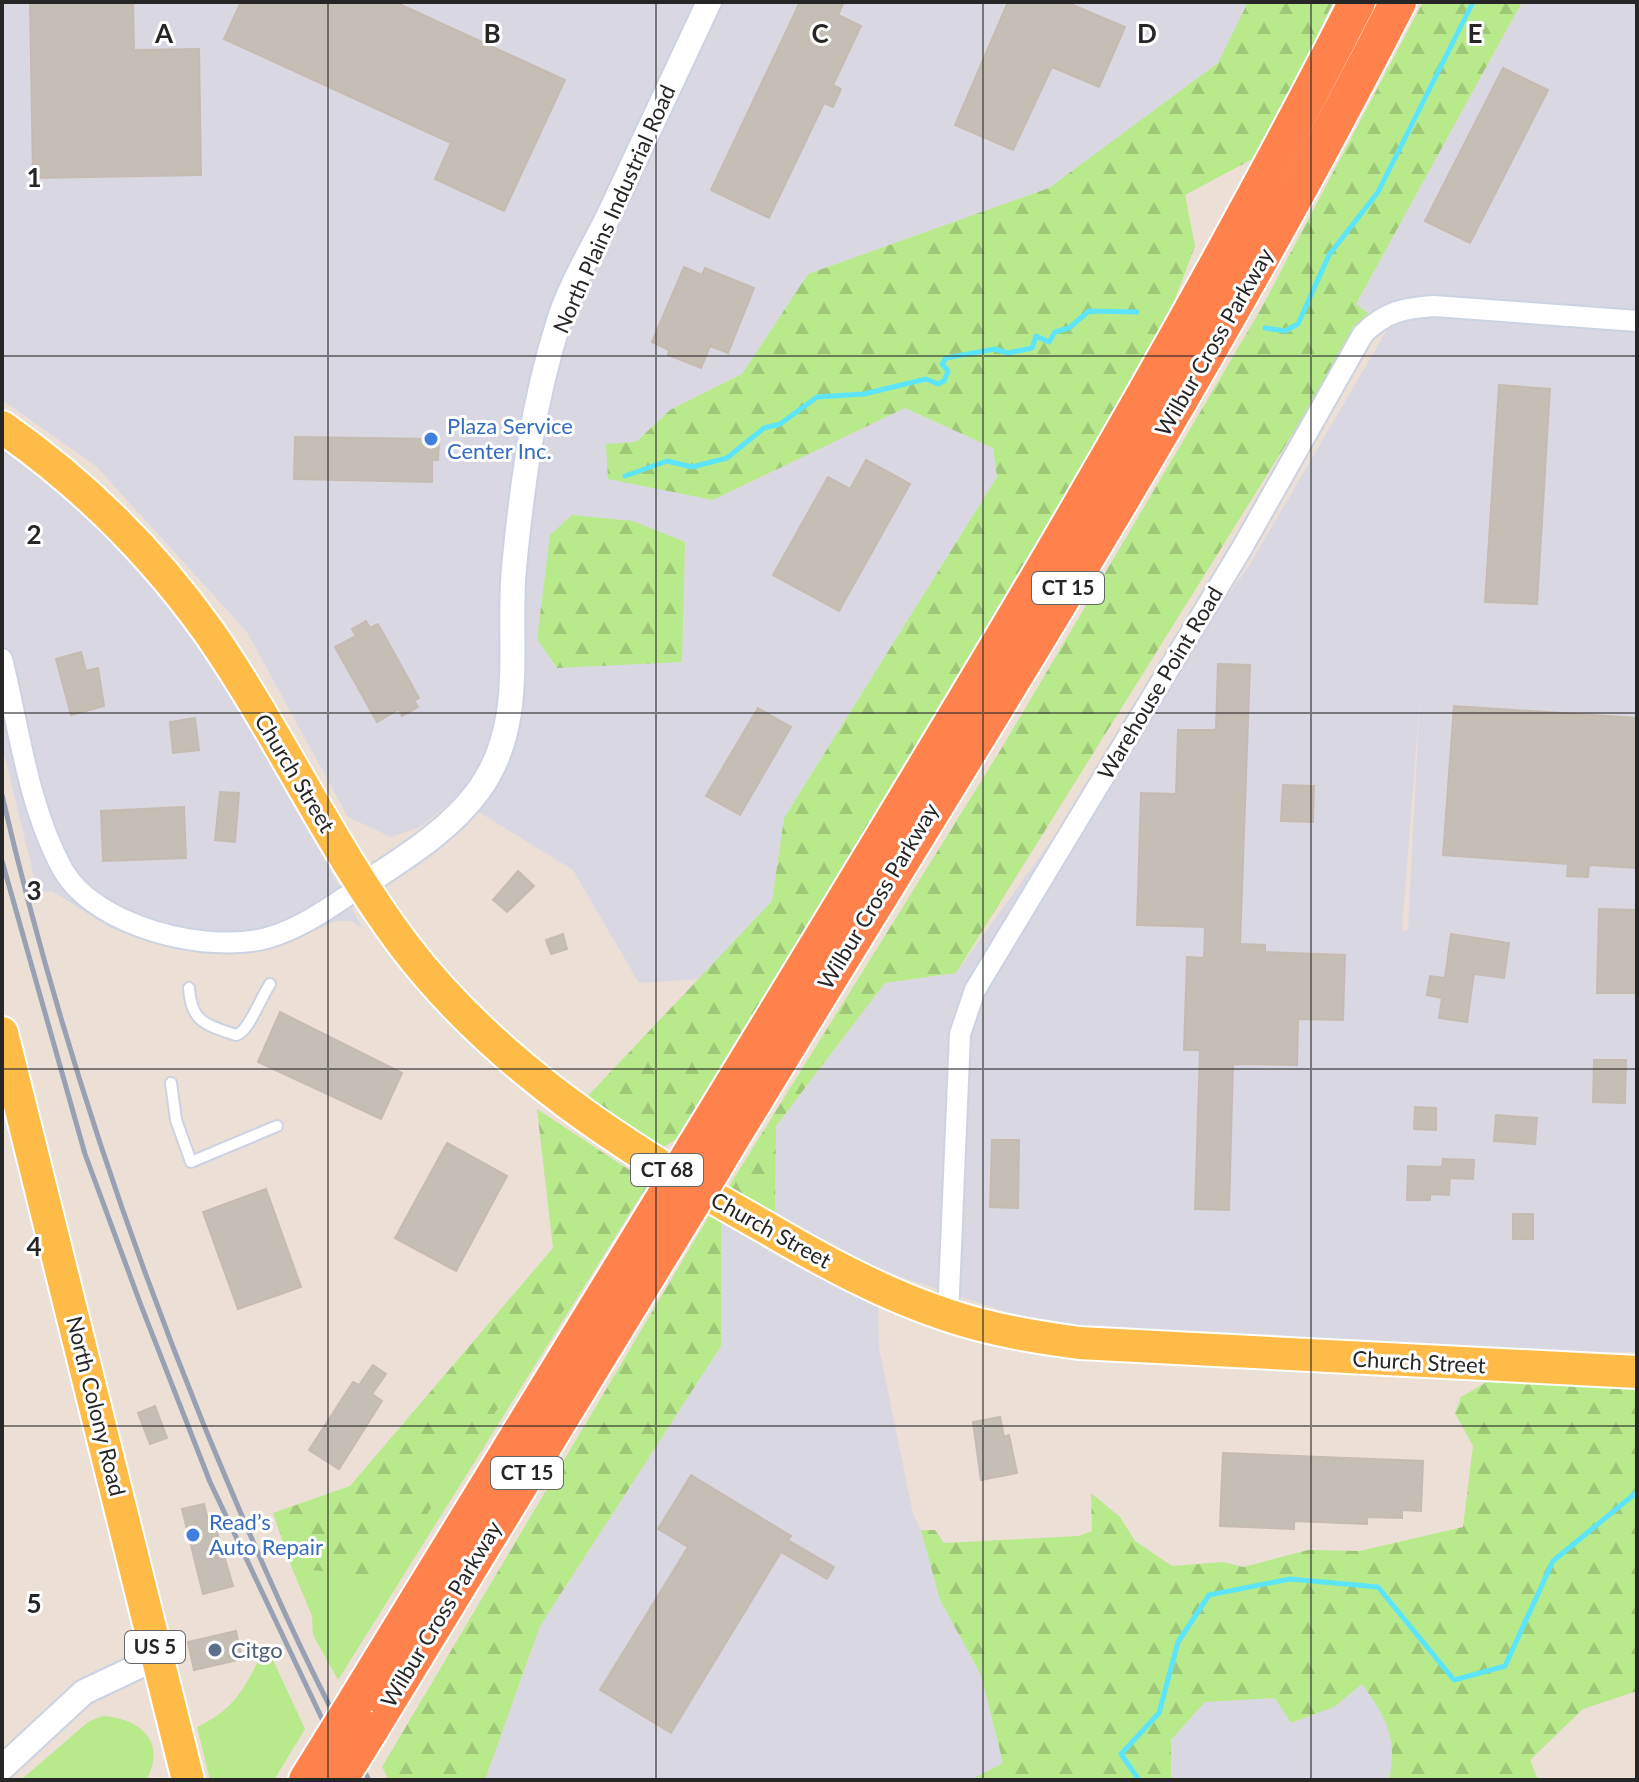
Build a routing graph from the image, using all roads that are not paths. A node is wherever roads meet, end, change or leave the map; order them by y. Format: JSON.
{"nodes":[{"id":1,"x":709,"y":2,"type":"edge"},
{"id":2,"x":1357,"y":2,"type":"edge"},
{"id":3,"x":1398,"y":2,"type":"edge"},
{"id":4,"x":1637,"y":321,"type":"edge"},
{"id":5,"x":2,"y":427,"type":"edge"},
{"id":6,"x":2,"y":659,"type":"edge"},
{"id":7,"x":363,"y":885,"type":"junction"},
{"id":8,"x":270,"y":984,"type":"dead end"},
{"id":9,"x":189,"y":988,"type":"dead end"},
{"id":10,"x":2,"y":1033,"type":"edge"},
{"id":11,"x":171,"y":1083,"type":"dead end"},
{"id":12,"x":277,"y":1126,"type":"dead end"},
{"id":13,"x":706,"y":1155,"type":"junction"},
{"id":14,"x":672,"y":1210,"type":"junction"},
{"id":15,"x":948,"y":1316,"type":"junction"},
{"id":16,"x":1637,"y":1372,"type":"edge"},
{"id":17,"x":158,"y":1657,"type":"junction"},
{"id":18,"x":367,"y":1724,"type":"junction"},
{"id":19,"x":2,"y":1768,"type":"edge"},
{"id":20,"x":323,"y":1772,"type":"edge"},
{"id":21,"x":188,"y":1780,"type":"edge"},
{"id":22,"x":356,"y":1780,"type":"edge"}],
"edges":[{"from":1,"to":7,"type":"street","name":"North Plains Industrial Road"},
{"from":2,"to":13,"type":"highway","name":"Wilbur Cross Parkway","number":"CT 15"},
{"from":3,"to":13,"type":"highway","name":"Wilbur Cross Parkway","number":"CT 15"},
{"from":4,"to":15,"type":"street","name":"Warehouse Point Road"},
{"from":5,"to":7,"type":"main road","name":"Church Street","number":"CT 68"},
{"from":6,"to":7,"type":"street"},
{"from":7,"to":15,"type":"main road","name":"Church Street","number":"CT 68"},
{"from":8,"to":9,"type":"lane"},
{"from":10,"to":17,"type":"main road","name":"North Colony Road","number":"US 5"},
{"from":11,"to":12,"type":"lane"},
{"from":13,"to":14,"type":"highway","name":"Wilbur Cross Parkway","number":"CT 15","bridge":true},
{"from":14,"to":18,"type":"highway","name":"Wilbur Cross Parkway","number":"CT 15"},
{"from":14,"to":18,"type":"highway","name":"Wilbur Cross Parkway","number":"CT 15"},
{"from":15,"to":16,"type":"main road","name":"Church Street","number":"CT 68"},
{"from":17,"to":19,"type":"street"},
{"from":17,"to":21,"type":"main road","name":"North Colony Road","number":"US 5"},
{"from":18,"to":20,"type":"highway","name":"Wilbur Cross Parkway","number":"CT 15","bridge":true},
{"from":18,"to":22,"type":"highway"}]}
